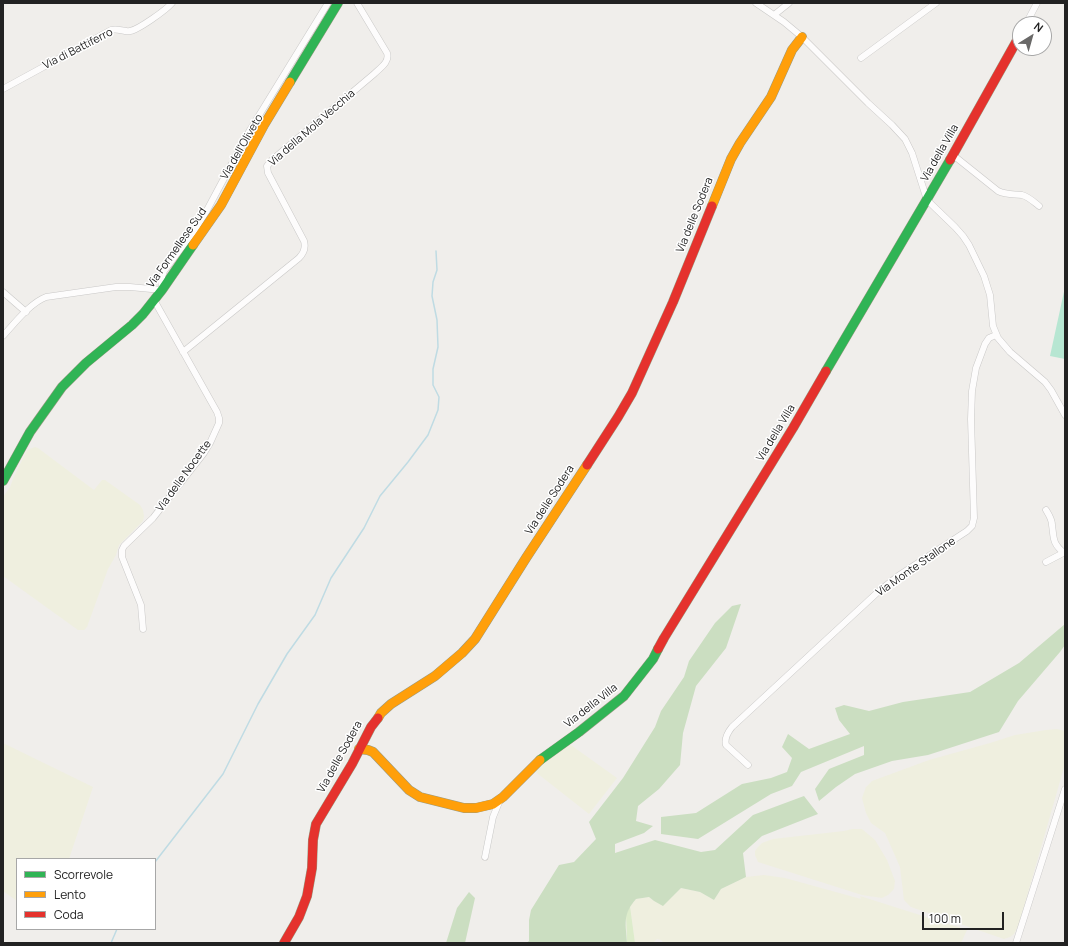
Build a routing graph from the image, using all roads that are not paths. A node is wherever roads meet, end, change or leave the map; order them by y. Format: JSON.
{"nodes":[{"id":1,"x":172,"y":3,"type":"edge"},
{"id":2,"x":328,"y":3,"type":"edge"},
{"id":3,"x":338,"y":3,"type":"edge"},
{"id":4,"x":357,"y":3,"type":"edge"},
{"id":5,"x":756,"y":3,"type":"edge"},
{"id":6,"x":789,"y":3,"type":"edge"},
{"id":7,"x":936,"y":3,"type":"edge"},
{"id":8,"x":1037,"y":3,"type":"edge"},
{"id":9,"x":774,"y":14,"type":"junction"},
{"id":10,"x":1030,"y":16,"type":"edge"},
{"id":11,"x":802,"y":37,"type":"junction"},
{"id":12,"x":1012,"y":49,"type":"edge"},
{"id":13,"x":861,"y":58,"type":"dead end"},
{"id":14,"x":3,"y":89,"type":"edge"},
{"id":15,"x":953,"y":155,"type":"junction"},
{"id":16,"x":927,"y":200,"type":"junction"},
{"id":17,"x":1039,"y":206,"type":"dead end"},
{"id":18,"x":162,"y":290,"type":"junction"},
{"id":19,"x":3,"y":292,"type":"edge"},
{"id":20,"x":154,"y":300,"type":"junction"},
{"id":21,"x":26,"y":312,"type":"junction"},
{"id":22,"x":996,"y":335,"type":"junction"},
{"id":23,"x":3,"y":336,"type":"edge"},
{"id":24,"x":184,"y":352,"type":"junction"},
{"id":25,"x":1065,"y":415,"type":"edge"},
{"id":26,"x":3,"y":481,"type":"edge"},
{"id":27,"x":1046,"y":510,"type":"dead end"},
{"id":28,"x":1064,"y":553,"type":"edge"},
{"id":29,"x":1046,"y":562,"type":"dead end"},
{"id":30,"x":143,"y":629,"type":"dead end"},
{"id":31,"x":359,"y":749,"type":"junction"},
{"id":32,"x":748,"y":765,"type":"dead end"},
{"id":33,"x":1065,"y":789,"type":"edge"},
{"id":34,"x":500,"y":800,"type":"junction"},
{"id":35,"x":485,"y":857,"type":"dead end"},
{"id":36,"x":284,"y":943,"type":"edge"},
{"id":37,"x":1016,"y":943,"type":"edge"}],
"edges":[{"from":1,"to":14,"type":"street","name":"Via di Battiferro"},
{"from":2,"to":18,"type":"street","name":"Via dell'Oliveto"},
{"from":3,"to":18,"type":"street","name":"Via Formellese Sud"},
{"from":4,"to":24,"type":"street","name":"Via della Mola Vecchia"},
{"from":5,"to":9,"type":"street"},
{"from":6,"to":9,"type":"street"},
{"from":7,"to":13,"type":"street"},
{"from":8,"to":10,"type":"street"},
{"from":9,"to":11,"type":"street"},
{"from":11,"to":16,"type":"street"},
{"from":11,"to":31,"type":"street","name":"Via delle Sodera"},
{"from":12,"to":15,"type":"street","name":"Via della Villa"},
{"from":15,"to":16,"type":"street","name":"Via della Villa"},
{"from":15,"to":17,"type":"street"},
{"from":16,"to":22,"type":"street"},
{"from":16,"to":34,"type":"street","name":"Via della Villa"},
{"from":18,"to":20,"type":"street","name":"Via Formellese Sud"},
{"from":18,"to":21,"type":"street"},
{"from":19,"to":21,"type":"street"},
{"from":20,"to":24,"type":"street","name":"Via delle Nocette"},
{"from":20,"to":26,"type":"street","name":"Via Formellese Sud"},
{"from":21,"to":23,"type":"street"},
{"from":22,"to":25,"type":"street"},
{"from":22,"to":32,"type":"street","name":"Via Monte Stallone"},
{"from":24,"to":30,"type":"street","name":"Via delle Nocette"},
{"from":27,"to":28,"type":"street"},
{"from":28,"to":29,"type":"street"},
{"from":31,"to":34,"type":"street","name":"Via della Villa"},
{"from":31,"to":36,"type":"street","name":"Via delle Sodera"},
{"from":33,"to":37,"type":"street"},
{"from":34,"to":35,"type":"street","name":"Via della Villa"}]}
